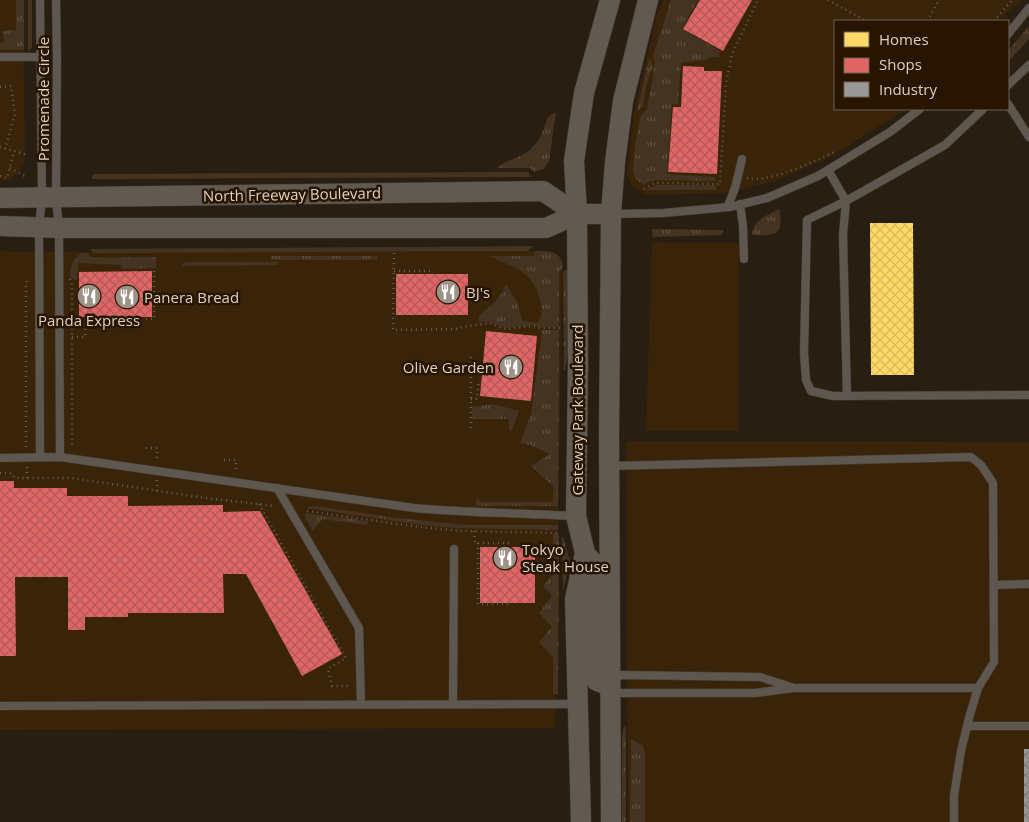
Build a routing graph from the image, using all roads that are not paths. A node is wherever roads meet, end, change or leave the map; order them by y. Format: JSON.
{"nodes":[{"id":1,"x":40,"y":0,"type":"edge"},
{"id":2,"x":56,"y":0,"type":"edge"},
{"id":3,"x":610,"y":0,"type":"edge"},
{"id":4,"x":648,"y":0,"type":"edge"},
{"id":5,"x":1029,"y":8,"type":"edge"},
{"id":6,"x":1009,"y":33,"type":"edge"},
{"id":7,"x":0,"y":57,"type":"edge"},
{"id":8,"x":41,"y":57,"type":"junction"},
{"id":9,"x":1029,"y":65,"type":"edge"},
{"id":10,"x":1009,"y":84,"type":"edge"},
{"id":11,"x":1009,"y":106,"type":"edge"},
{"id":12,"x":919,"y":110,"type":"edge"},
{"id":13,"x":982,"y":110,"type":"edge"},
{"id":14,"x":1029,"y":137,"type":"edge"},
{"id":15,"x":742,"y":159,"type":"dead end"},
{"id":16,"x":828,"y":170,"type":"junction"},
{"id":17,"x":0,"y":198,"type":"edge"},
{"id":18,"x":49,"y":198,"type":"junction"},
{"id":19,"x":846,"y":201,"type":"junction"},
{"id":20,"x":740,"y":204,"type":"junction"},
{"id":21,"x":728,"y":206,"type":"junction"},
{"id":22,"x":577,"y":214,"type":"junction"},
{"id":23,"x":611,"y":214,"type":"junction"},
{"id":24,"x":0,"y":226,"type":"edge"},
{"id":25,"x":39,"y":227,"type":"junction"},
{"id":26,"x":59,"y":228,"type":"junction"},
{"id":27,"x":744,"y":259,"type":"dead end"},
{"id":28,"x":1029,"y":395,"type":"edge"},
{"id":29,"x":847,"y":396,"type":"junction"},
{"id":30,"x":40,"y":457,"type":"junction"},
{"id":31,"x":60,"y":457,"type":"junction"},
{"id":32,"x":0,"y":458,"type":"edge"},
{"id":33,"x":610,"y":466,"type":"junction"},
{"id":34,"x":277,"y":488,"type":"junction"},
{"id":35,"x":576,"y":516,"type":"junction"},
{"id":36,"x":454,"y":549,"type":"dead end"},
{"id":37,"x":585,"y":553,"type":"junction"},
{"id":38,"x":1029,"y":584,"type":"edge"},
{"id":39,"x":994,"y":585,"type":"junction"},
{"id":40,"x":610,"y":686,"type":"junction"},
{"id":41,"x":794,"y":688,"type":"junction"},
{"id":42,"x":978,"y":688,"type":"junction"},
{"id":43,"x":453,"y":703,"type":"junction"},
{"id":44,"x":361,"y":704,"type":"junction"},
{"id":45,"x":578,"y":704,"type":"junction"},
{"id":46,"x":0,"y":706,"type":"edge"},
{"id":47,"x":967,"y":726,"type":"junction"},
{"id":48,"x":1029,"y":726,"type":"edge"},
{"id":49,"x":581,"y":822,"type":"edge"},
{"id":50,"x":611,"y":822,"type":"edge"},
{"id":51,"x":954,"y":822,"type":"edge"}],
"edges":[{"from":1,"to":8,"type":"lane","name":"Promenade Circle"},
{"from":2,"to":18,"type":"lane","name":"Promenade Circle"},
{"from":3,"to":22,"type":"street","name":"Gateway Park Boulevard"},
{"from":4,"to":23,"type":"street"},
{"from":5,"to":6,"type":"lane"},
{"from":7,"to":8,"type":"lane"},
{"from":8,"to":18,"type":"lane","name":"Promenade Circle"},
{"from":9,"to":10,"type":"lane"},
{"from":11,"to":14,"type":"lane"},
{"from":12,"to":16,"type":"lane"},
{"from":13,"to":19,"type":"lane"},
{"from":15,"to":21,"type":"lane"},
{"from":16,"to":19,"type":"lane"},
{"from":16,"to":20,"type":"lane"},
{"from":17,"to":18,"type":"street","name":"North Freeway Boulevard"},
{"from":18,"to":22,"type":"street","name":"North Freeway Boulevard"},
{"from":18,"to":25,"type":"lane"},
{"from":18,"to":26,"type":"lane"},
{"from":19,"to":29,"type":"lane"},
{"from":19,"to":29,"type":"lane"},
{"from":20,"to":21,"type":"lane"},
{"from":20,"to":27,"type":"lane"},
{"from":21,"to":23,"type":"lane"},
{"from":22,"to":23,"type":"street"},
{"from":22,"to":26,"type":"street"},
{"from":22,"to":35,"type":"street","name":"Gateway Park Boulevard"},
{"from":23,"to":33,"type":"street"},
{"from":24,"to":25,"type":"street"},
{"from":25,"to":26,"type":"street"},
{"from":25,"to":30,"type":"lane"},
{"from":26,"to":31,"type":"lane"},
{"from":28,"to":29,"type":"lane"},
{"from":30,"to":31,"type":"lane"},
{"from":30,"to":32,"type":"lane"},
{"from":31,"to":34,"type":"lane"},
{"from":33,"to":39,"type":"lane"},
{"from":33,"to":40,"type":"street"},
{"from":34,"to":35,"type":"lane"},
{"from":34,"to":44,"type":"lane"},
{"from":35,"to":37,"type":"street","name":"Gateway Park Boulevard"},
{"from":36,"to":43,"type":"lane"},
{"from":37,"to":40,"type":"street"},
{"from":37,"to":45,"type":"street","name":"Gateway Park Boulevard"},
{"from":38,"to":39,"type":"lane"},
{"from":39,"to":42,"type":"lane"},
{"from":40,"to":41,"type":"lane"},
{"from":40,"to":41,"type":"lane"},
{"from":40,"to":50,"type":"street"},
{"from":41,"to":42,"type":"lane"},
{"from":42,"to":47,"type":"lane"},
{"from":43,"to":44,"type":"lane"},
{"from":43,"to":45,"type":"lane"},
{"from":44,"to":46,"type":"lane"},
{"from":45,"to":49,"type":"street","name":"Gateway Park Boulevard"},
{"from":47,"to":48,"type":"lane"},
{"from":47,"to":51,"type":"lane"}]}
